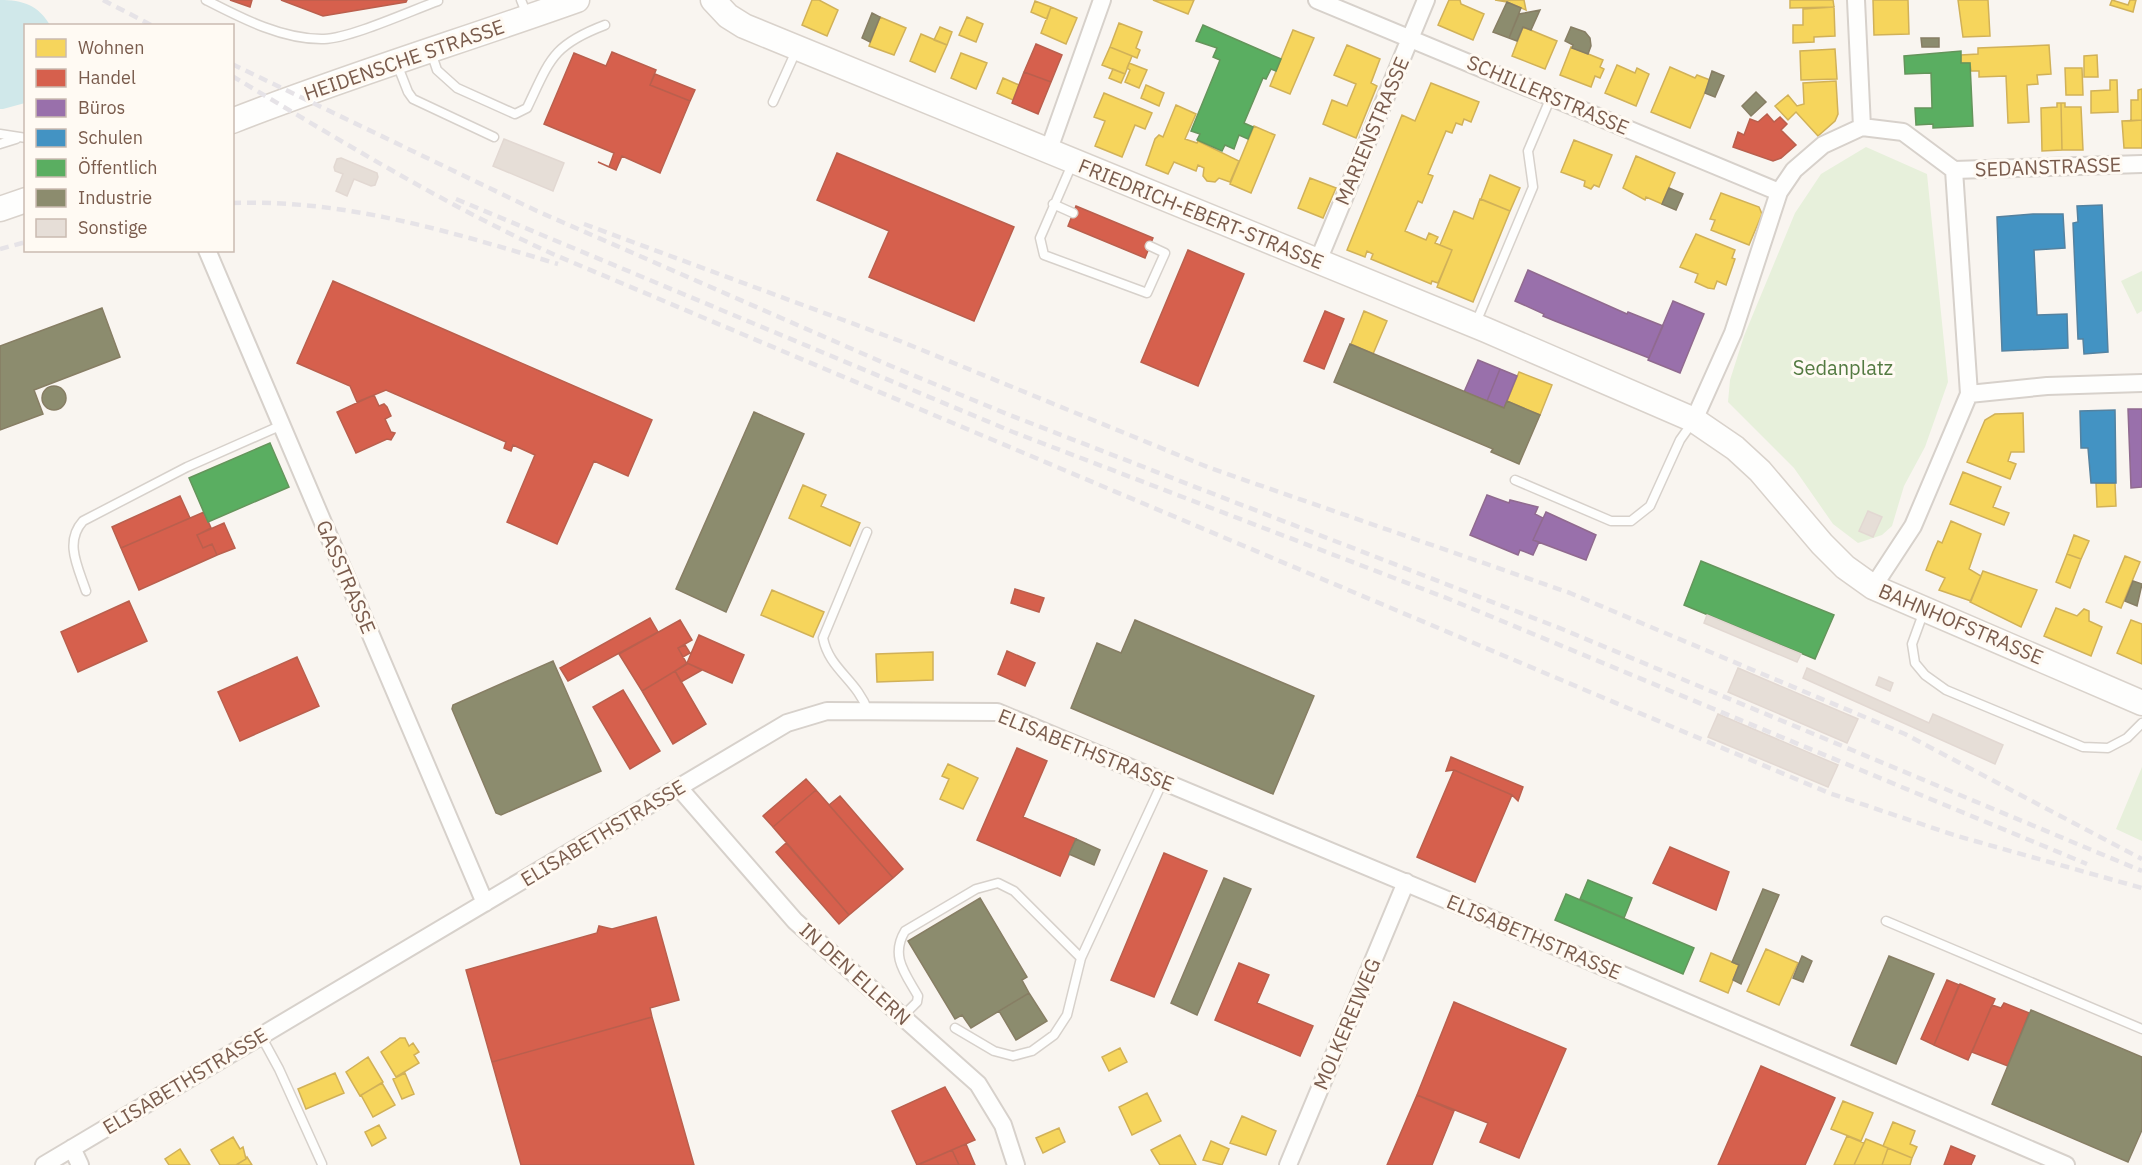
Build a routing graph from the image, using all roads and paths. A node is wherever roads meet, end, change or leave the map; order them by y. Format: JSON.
{"nodes":[{"id":1,"x":206,"y":0,"type":"edge"},
{"id":2,"x":577,"y":0,"type":"edge"},
{"id":3,"x":713,"y":0,"type":"edge"},
{"id":4,"x":1102,"y":0,"type":"edge"},
{"id":5,"x":1317,"y":0,"type":"edge"},
{"id":6,"x":1426,"y":0,"type":"edge"},
{"id":7,"x":1856,"y":0,"type":"edge"},
{"id":8,"x":438,"y":1,"type":"edge"},
{"id":9,"x":525,"y":9,"type":"edge"},
{"id":10,"x":605,"y":25,"type":"dead end"},
{"id":11,"x":1411,"y":38,"type":"junction"},
{"id":12,"x":797,"y":48,"type":"junction"},
{"id":13,"x":430,"y":51,"type":"junction"},
{"id":14,"x":396,"y":60,"type":"junction"},
{"id":15,"x":1551,"y":96,"type":"junction"},
{"id":16,"x":772,"y":102,"type":"dead end"},
{"id":17,"x":234,"y":120,"type":"edge"},
{"id":18,"x":1862,"y":127,"type":"junction"},
{"id":19,"x":0,"y":133,"type":"edge"},
{"id":20,"x":494,"y":137,"type":"dead end"},
{"id":21,"x":22,"y":138,"type":"edge"},
{"id":22,"x":0,"y":143,"type":"edge"},
{"id":23,"x":1048,"y":152,"type":"junction"},
{"id":24,"x":1073,"y":162,"type":"junction"},
{"id":25,"x":2142,"y":164,"type":"edge"},
{"id":26,"x":1954,"y":170,"type":"junction"},
{"id":27,"x":1779,"y":192,"type":"junction"},
{"id":28,"x":24,"y":201,"type":"edge"},
{"id":29,"x":1053,"y":204,"type":"junction"},
{"id":30,"x":0,"y":209,"type":"edge"},
{"id":31,"x":1073,"y":213,"type":"dead end"},
{"id":32,"x":1150,"y":246,"type":"dead end"},
{"id":33,"x":208,"y":252,"type":"edge"},
{"id":34,"x":1318,"y":261,"type":"junction"},
{"id":35,"x":1475,"y":325,"type":"junction"},
{"id":36,"x":2142,"y":383,"type":"edge"},
{"id":37,"x":1970,"y":394,"type":"junction"},
{"id":38,"x":1694,"y":420,"type":"junction"},
{"id":39,"x":282,"y":425,"type":"junction"},
{"id":40,"x":1515,"y":480,"type":"dead end"},
{"id":41,"x":867,"y":532,"type":"dead end"},
{"id":42,"x":1873,"y":587,"type":"junction"},
{"id":43,"x":86,"y":591,"type":"dead end"},
{"id":44,"x":1924,"y":611,"type":"junction"},
{"id":45,"x":2142,"y":703,"type":"edge"},
{"id":46,"x":868,"y":712,"type":"junction"},
{"id":47,"x":2142,"y":723,"type":"edge"},
{"id":48,"x":1163,"y":781,"type":"junction"},
{"id":49,"x":680,"y":789,"type":"junction"},
{"id":50,"x":1406,"y":882,"type":"junction"},
{"id":51,"x":485,"y":903,"type":"junction"},
{"id":52,"x":1886,"y":921,"type":"dead end"},
{"id":53,"x":1082,"y":958,"type":"junction"},
{"id":54,"x":902,"y":1017,"type":"junction"},
{"id":55,"x":955,"y":1028,"type":"dead end"},
{"id":56,"x":2142,"y":1029,"type":"edge"},
{"id":57,"x":261,"y":1036,"type":"junction"},
{"id":58,"x":72,"y":1148,"type":"junction"},
{"id":59,"x":322,"y":1164,"type":"edge"},
{"id":60,"x":44,"y":1165,"type":"edge"},
{"id":61,"x":80,"y":1165,"type":"edge"},
{"id":62,"x":1016,"y":1165,"type":"edge"},
{"id":63,"x":1288,"y":1165,"type":"edge"},
{"id":64,"x":2066,"y":1165,"type":"edge"}],
"edges":[{"from":1,"to":8,"type":"lane"},
{"from":2,"to":9,"type":"main road","name":"HEIDENSCHE STRASSE"},
{"from":3,"to":12,"type":"main road","name":"FRIEDRICH-EBERT-STRASSE"},
{"from":4,"to":23,"type":"street"},
{"from":5,"to":11,"type":"street","name":"SCHILLERSTRASSE"},
{"from":6,"to":11,"type":"street","name":"MARIENSTRASSE"},
{"from":7,"to":18,"type":"street"},
{"from":9,"to":13,"type":"main road","name":"HEIDENSCHE STRASSE"},
{"from":10,"to":13,"type":"lane"},
{"from":11,"to":15,"type":"street","name":"SCHILLERSTRASSE"},
{"from":11,"to":34,"type":"street","name":"MARIENSTRASSE"},
{"from":12,"to":16,"type":"lane"},
{"from":12,"to":23,"type":"main road","name":"FRIEDRICH-EBERT-STRASSE"},
{"from":13,"to":14,"type":"main road","name":"HEIDENSCHE STRASSE"},
{"from":14,"to":17,"type":"main road","name":"HEIDENSCHE STRASSE"},
{"from":14,"to":20,"type":"lane"},
{"from":15,"to":27,"type":"street","name":"SCHILLERSTRASSE"},
{"from":15,"to":35,"type":"lane"},
{"from":18,"to":26,"type":"street"},
{"from":18,"to":27,"type":"street"},
{"from":19,"to":21,"type":"lane"},
{"from":21,"to":22,"type":"lane"},
{"from":23,"to":24,"type":"main road","name":"FRIEDRICH-EBERT-STRASSE"},
{"from":24,"to":29,"type":"lane"},
{"from":24,"to":34,"type":"main road","name":"FRIEDRICH-EBERT-STRASSE"},
{"from":25,"to":26,"type":"street","name":"SEDANSTRASSE"},
{"from":26,"to":37,"type":"street"},
{"from":27,"to":38,"type":"street"},
{"from":28,"to":30,"type":"main road"},
{"from":29,"to":31,"type":"lane"},
{"from":29,"to":32,"type":"lane"},
{"from":33,"to":39,"type":"street","name":"GASSTRASSE"},
{"from":34,"to":35,"type":"main road","name":"FRIEDRICH-EBERT-STRASSE"},
{"from":35,"to":38,"type":"main road","name":"FRIEDRICH-EBERT-STRASSE"},
{"from":36,"to":37,"type":"street"},
{"from":37,"to":42,"type":"street"},
{"from":38,"to":40,"type":"lane"},
{"from":38,"to":42,"type":"main road","name":"BAHNHOFSTRASSE"},
{"from":39,"to":43,"type":"lane"},
{"from":39,"to":51,"type":"street","name":"GASSTRASSE"},
{"from":41,"to":46,"type":"lane"},
{"from":42,"to":44,"type":"main road","name":"BAHNHOFSTRASSE"},
{"from":44,"to":45,"type":"main road","name":"BAHNHOFSTRASSE"},
{"from":44,"to":47,"type":"lane"},
{"from":46,"to":48,"type":"street","name":"ELISABETHSTRASSE"},
{"from":46,"to":49,"type":"street","name":"ELISABETHSTRASSE"},
{"from":48,"to":50,"type":"street","name":"ELISABETHSTRASSE"},
{"from":48,"to":53,"type":"lane"},
{"from":49,"to":51,"type":"street","name":"ELISABETHSTRASSE"},
{"from":49,"to":54,"type":"street","name":"IN DEN ELLERN"},
{"from":50,"to":63,"type":"street","name":"MOLKEREIWEG"},
{"from":50,"to":64,"type":"street","name":"ELISABETHSTRASSE"},
{"from":51,"to":57,"type":"street","name":"ELISABETHSTRASSE"},
{"from":52,"to":56,"type":"lane"},
{"from":53,"to":54,"type":"lane"},
{"from":53,"to":55,"type":"lane"},
{"from":54,"to":62,"type":"street","name":"IN DEN ELLERN"},
{"from":57,"to":58,"type":"street","name":"ELISABETHSTRASSE"},
{"from":57,"to":59,"type":"lane"},
{"from":58,"to":60,"type":"street","name":"ELISABETHSTRASSE"},
{"from":58,"to":61,"type":"street"}]}
